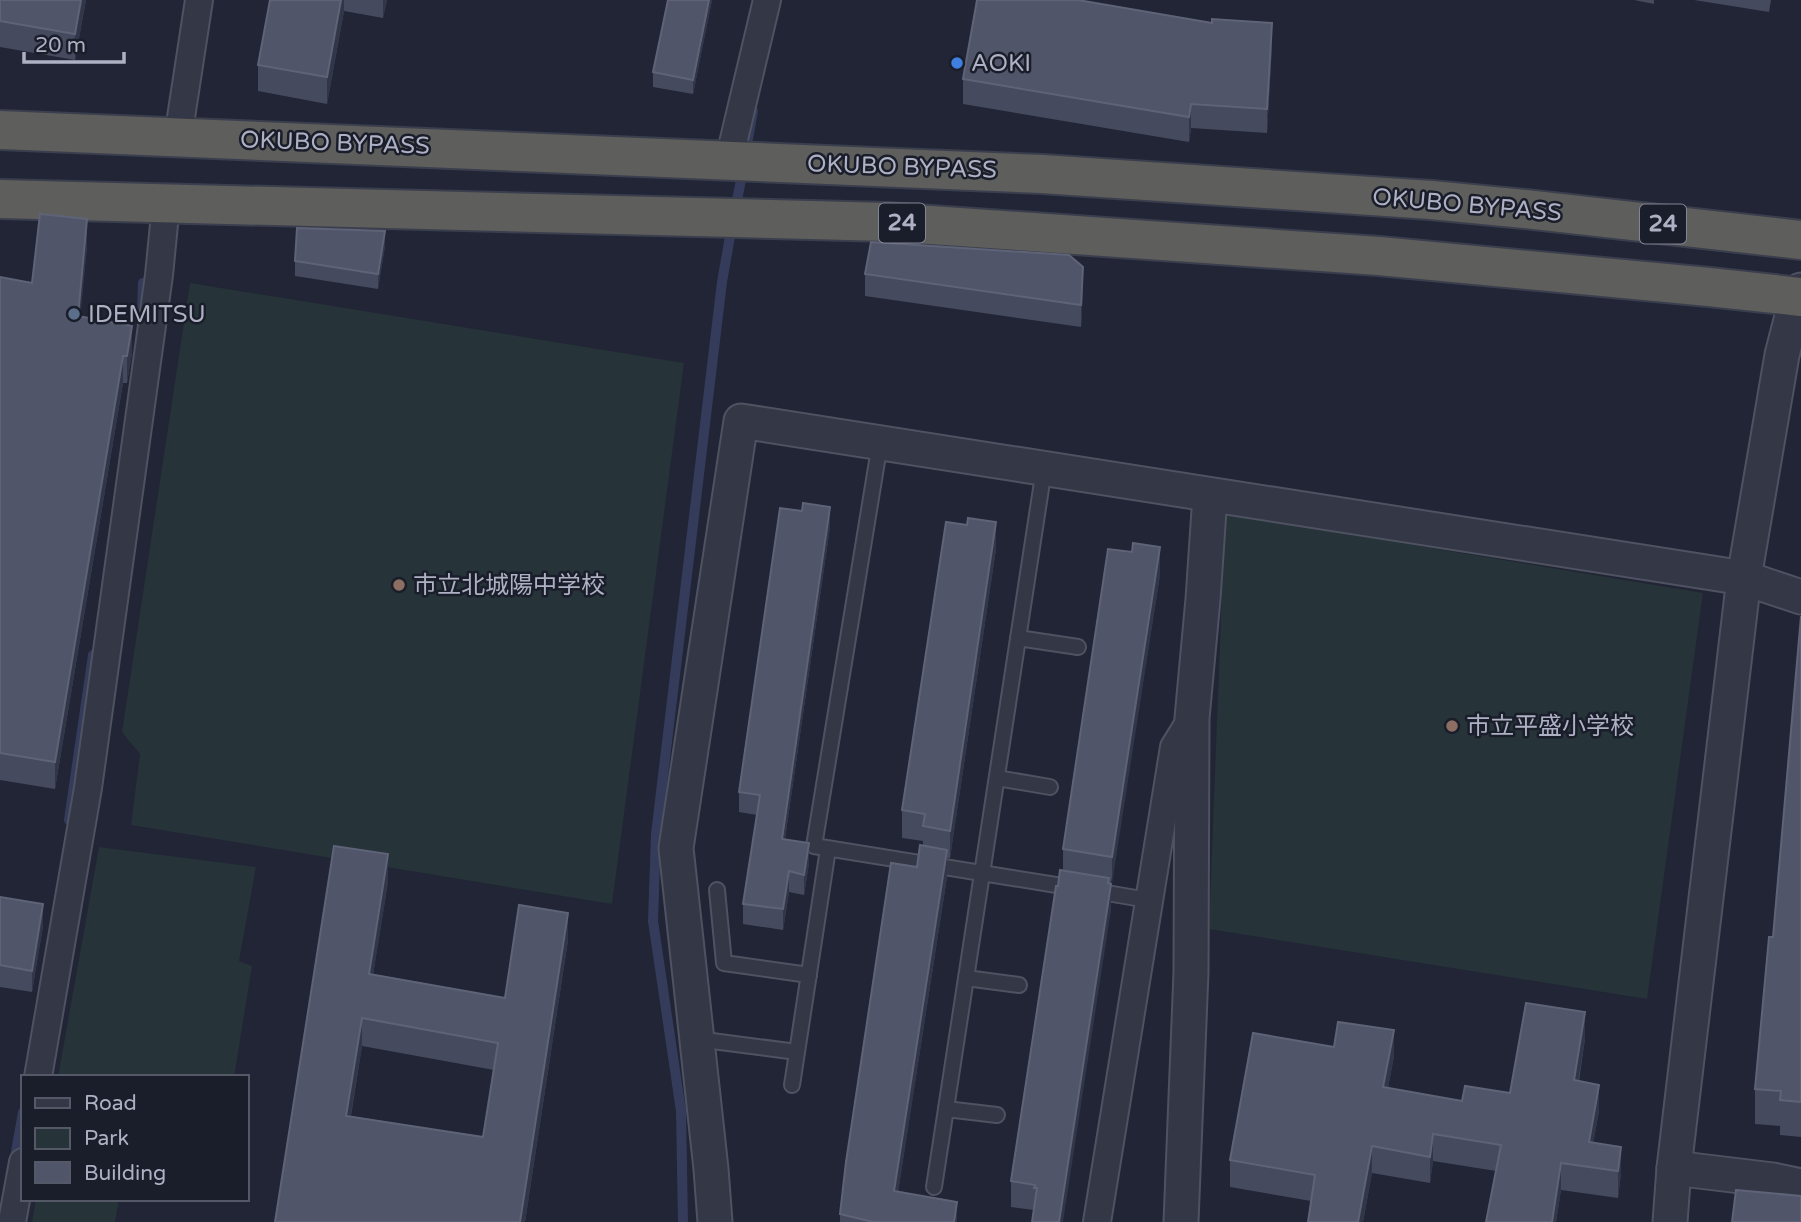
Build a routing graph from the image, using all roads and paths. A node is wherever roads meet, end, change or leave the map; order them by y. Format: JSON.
{"nodes":[{"id":1,"x":199,"y":0,"type":"edge"},
{"id":2,"x":767,"y":0,"type":"edge"},
{"id":3,"x":0,"y":130,"type":"edge"},
{"id":4,"x":178,"y":136,"type":"junction"},
{"id":5,"x":729,"y":160,"type":"junction"},
{"id":6,"x":0,"y":199,"type":"edge"},
{"id":7,"x":166,"y":204,"type":"junction"},
{"id":8,"x":1801,"y":240,"type":"edge"},
{"id":9,"x":1799,"y":295,"type":"edge"},
{"id":10,"x":880,"y":443,"type":"junction"},
{"id":11,"x":1044,"y":469,"type":"junction"},
{"id":12,"x":1210,"y":495,"type":"junction"},
{"id":13,"x":1744,"y":578,"type":"junction"},
{"id":14,"x":1801,"y":597,"type":"edge"},
{"id":15,"x":1018,"y":638,"type":"junction"},
{"id":16,"x":1077,"y":647,"type":"dead end"},
{"id":17,"x":1192,"y":719,"type":"junction"},
{"id":18,"x":997,"y":778,"type":"junction"},
{"id":19,"x":1050,"y":787,"type":"dead end"},
{"id":20,"x":828,"y":849,"type":"junction"},
{"id":21,"x":982,"y":873,"type":"junction"},
{"id":22,"x":717,"y":890,"type":"dead end"},
{"id":23,"x":1149,"y":900,"type":"junction"},
{"id":24,"x":809,"y":975,"type":"junction"},
{"id":25,"x":966,"y":978,"type":"junction"},
{"id":26,"x":1019,"y":985,"type":"dead end"},
{"id":27,"x":697,"y":1039,"type":"junction"},
{"id":28,"x":797,"y":1052,"type":"junction"},
{"id":29,"x":38,"y":1075,"type":"edge"},
{"id":30,"x":792,"y":1085,"type":"dead end"},
{"id":31,"x":946,"y":1109,"type":"junction"},
{"id":32,"x":997,"y":1115,"type":"dead end"},
{"id":33,"x":1674,"y":1168,"type":"junction"},
{"id":34,"x":21,"y":1174,"type":"edge"},
{"id":35,"x":1801,"y":1186,"type":"edge"},
{"id":36,"x":934,"y":1187,"type":"dead end"},
{"id":37,"x":12,"y":1222,"type":"edge"},
{"id":38,"x":715,"y":1222,"type":"edge"},
{"id":39,"x":1097,"y":1222,"type":"edge"},
{"id":40,"x":1181,"y":1222,"type":"edge"},
{"id":41,"x":1670,"y":1222,"type":"edge"}],
"edges":[{"from":1,"to":4,"type":"street"},
{"from":2,"to":5,"type":"street"},
{"from":3,"to":4,"type":"highway","name":"OKUBO BYPASS","number":"24"},
{"from":4,"to":5,"type":"highway","name":"OKUBO BYPASS","number":"24"},
{"from":5,"to":8,"type":"highway","name":"OKUBO BYPASS","number":"24"},
{"from":6,"to":7,"type":"highway","number":"24"},
{"from":7,"to":9,"type":"highway","number":"24"},
{"from":7,"to":29,"type":"street"},
{"from":9,"to":13,"type":"street"},
{"from":10,"to":11,"type":"street"},
{"from":10,"to":20,"type":"lane"},
{"from":10,"to":27,"type":"street"},
{"from":11,"to":12,"type":"street"},
{"from":11,"to":15,"type":"lane"},
{"from":12,"to":13,"type":"street"},
{"from":12,"to":17,"type":"street"},
{"from":13,"to":14,"type":"street"},
{"from":13,"to":33,"type":"street"},
{"from":15,"to":16,"type":"lane"},
{"from":15,"to":18,"type":"lane"},
{"from":17,"to":23,"type":"street"},
{"from":17,"to":40,"type":"street"},
{"from":18,"to":19,"type":"lane"},
{"from":18,"to":21,"type":"lane"},
{"from":20,"to":21,"type":"lane"},
{"from":20,"to":24,"type":"lane"},
{"from":21,"to":23,"type":"lane"},
{"from":21,"to":25,"type":"lane"},
{"from":22,"to":24,"type":"lane"},
{"from":23,"to":39,"type":"street"},
{"from":24,"to":28,"type":"lane"},
{"from":25,"to":26,"type":"lane"},
{"from":25,"to":31,"type":"lane"},
{"from":27,"to":28,"type":"lane"},
{"from":27,"to":38,"type":"street"},
{"from":28,"to":30,"type":"lane"},
{"from":31,"to":32,"type":"lane"},
{"from":31,"to":36,"type":"lane"},
{"from":33,"to":35,"type":"street"},
{"from":33,"to":41,"type":"street"},
{"from":34,"to":37,"type":"street"}]}
